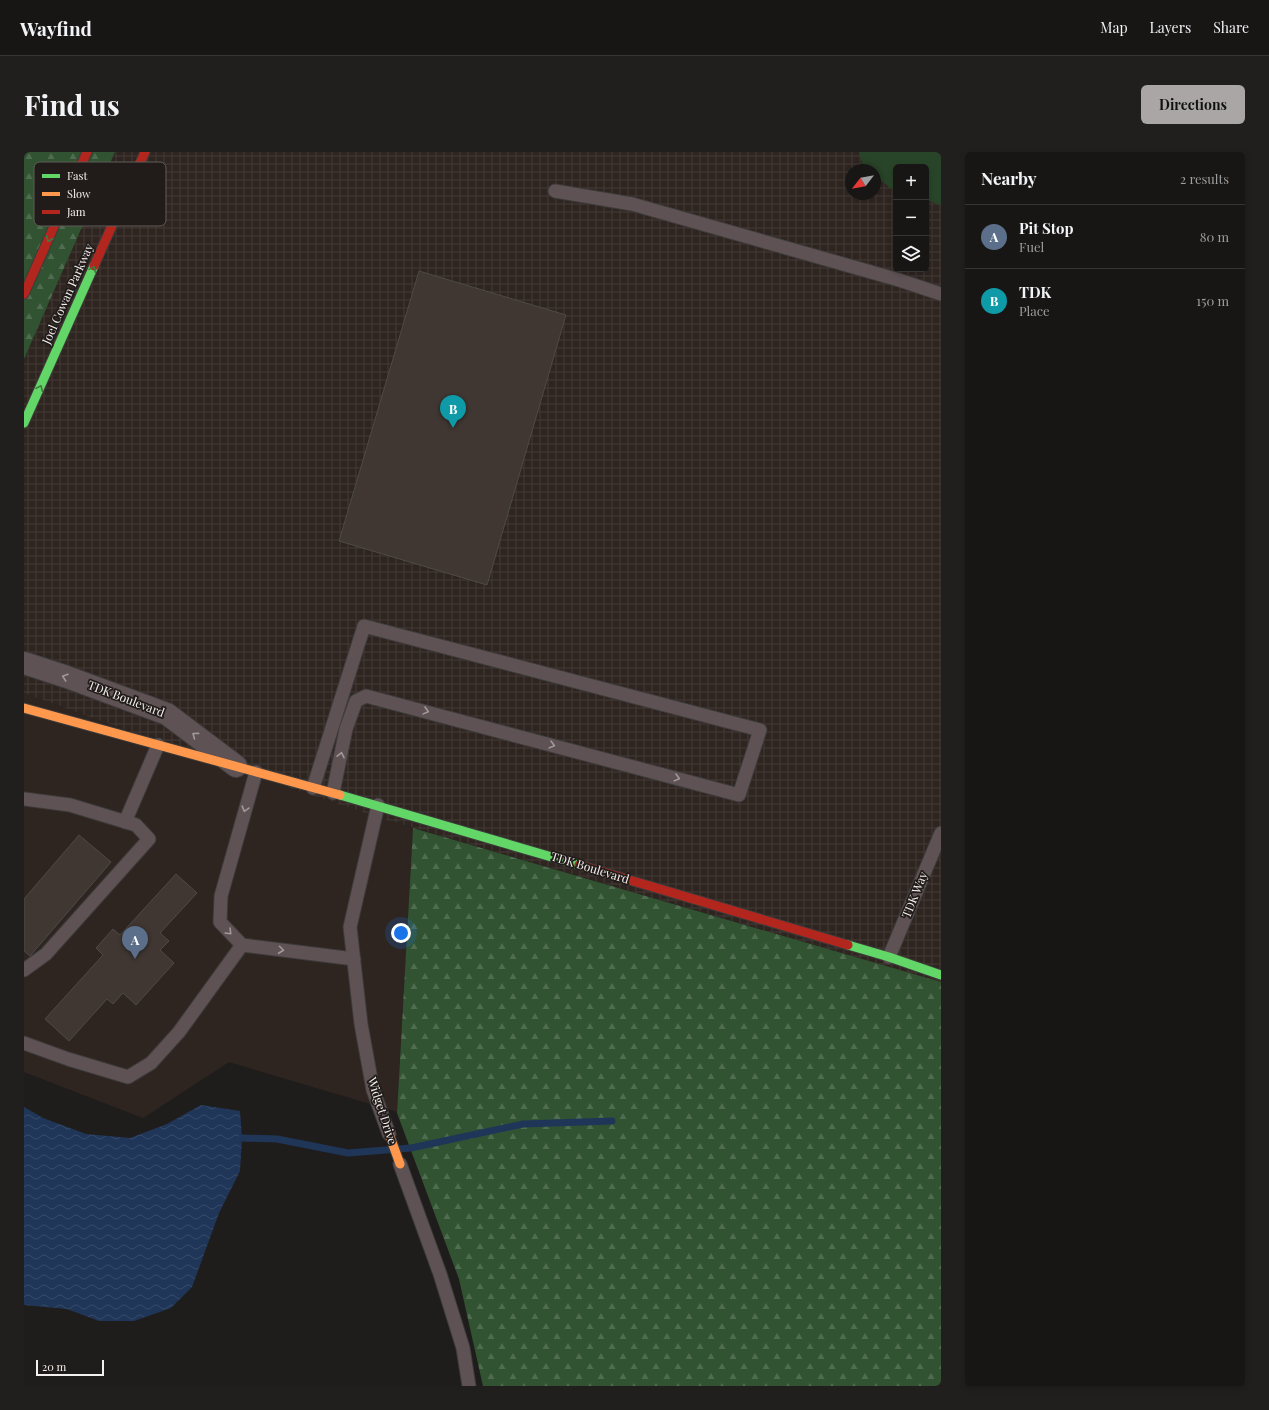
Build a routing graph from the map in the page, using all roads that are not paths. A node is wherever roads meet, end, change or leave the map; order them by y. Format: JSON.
{"nodes":[{"id":1,"x":87,"y":152,"type":"edge"},
{"id":2,"x":145,"y":152,"type":"edge"},
{"id":3,"x":83,"y":162,"type":"edge"},
{"id":4,"x":141,"y":162,"type":"edge"},
{"id":5,"x":555,"y":191,"type":"dead end"},
{"id":6,"x":54,"y":226,"type":"edge"},
{"id":7,"x":112,"y":226,"type":"edge"},
{"id":8,"x":24,"y":294,"type":"edge"},
{"id":9,"x":941,"y":294,"type":"edge"},
{"id":10,"x":24,"y":423,"type":"edge"},
{"id":11,"x":24,"y":664,"type":"edge"},
{"id":12,"x":24,"y":708,"type":"edge"},
{"id":13,"x":158,"y":745,"type":"junction"},
{"id":14,"x":246,"y":769,"type":"junction"},
{"id":15,"x":313,"y":788,"type":"junction"},
{"id":16,"x":333,"y":793,"type":"junction"},
{"id":17,"x":24,"y":799,"type":"edge"},
{"id":18,"x":378,"y":805,"type":"junction"},
{"id":19,"x":125,"y":822,"type":"junction"},
{"id":20,"x":941,"y":833,"type":"edge"},
{"id":21,"x":242,"y":945,"type":"junction"},
{"id":22,"x":890,"y":957,"type":"junction"},
{"id":23,"x":354,"y":958,"type":"junction"},
{"id":24,"x":24,"y":970,"type":"edge"},
{"id":25,"x":941,"y":975,"type":"edge"},
{"id":26,"x":24,"y":1043,"type":"edge"},
{"id":27,"x":389,"y":1134,"type":"joint"},
{"id":28,"x":400,"y":1164,"type":"joint"},
{"id":29,"x":470,"y":1386,"type":"edge"}],
"edges":[{"from":1,"to":3,"type":"street","one_way":true},
{"from":4,"to":2,"type":"street","name":"Joel Cowan Parkway","one_way":true},
{"from":5,"to":9,"type":"lane"},
{"from":6,"to":8,"type":"street","one_way":true},
{"from":10,"to":7,"type":"street","name":"Joel Cowan Parkway","one_way":true},
{"from":14,"to":11,"type":"street","name":"TDK Boulevard","one_way":true},
{"from":12,"to":13,"type":"street","name":"TDK Boulevard"},
{"from":13,"to":14,"type":"street","name":"TDK Boulevard"},
{"from":13,"to":19,"type":"lane"},
{"from":14,"to":15,"type":"street","name":"TDK Boulevard"},
{"from":14,"to":21,"type":"lane","one_way":true},
{"from":15,"to":16,"type":"street","name":"TDK Boulevard"},
{"from":16,"to":15,"type":"lane","one_way":true},
{"from":16,"to":18,"type":"street","name":"TDK Boulevard"},
{"from":17,"to":19,"type":"lane"},
{"from":18,"to":22,"type":"street","name":"TDK Boulevard"},
{"from":18,"to":23,"type":"lane","name":"Widget Drive"},
{"from":19,"to":24,"type":"lane"},
{"from":20,"to":22,"type":"lane","name":"TDK Way"},
{"from":21,"to":23,"type":"lane","one_way":true},
{"from":21,"to":26,"type":"lane"},
{"from":22,"to":25,"type":"street","name":"TDK Boulevard"},
{"from":23,"to":27,"type":"lane","name":"Widget Drive"},
{"from":27,"to":28,"type":"street","name":"Widget Drive"},
{"from":28,"to":29,"type":"lane","name":"Widget Drive"}]}
